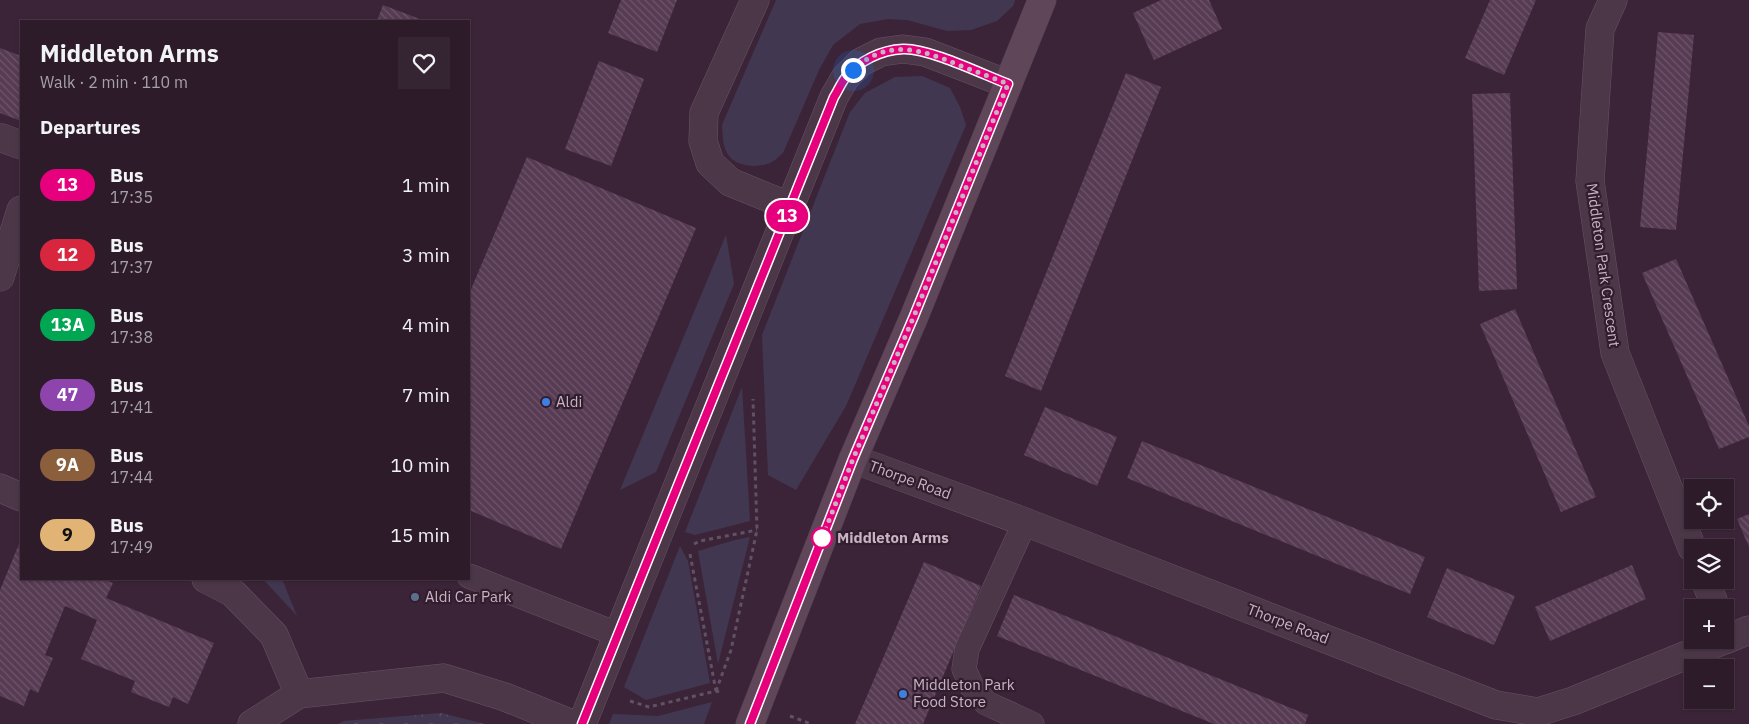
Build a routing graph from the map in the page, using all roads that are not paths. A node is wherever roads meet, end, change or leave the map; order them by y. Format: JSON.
{"nodes":[{"id":1,"x":755,"y":0,"type":"edge"},
{"id":2,"x":1042,"y":0,"type":"edge"},
{"id":3,"x":1613,"y":0,"type":"edge"},
{"id":4,"x":1008,"y":84,"type":"junction"},
{"id":5,"x":791,"y":207,"type":"junction"},
{"id":6,"x":20,"y":213,"type":"edge"},
{"id":7,"x":0,"y":277,"type":"edge"},
{"id":8,"x":853,"y":459,"type":"junction"},
{"id":9,"x":0,"y":488,"type":"edge"},
{"id":10,"x":20,"y":497,"type":"edge"},
{"id":11,"x":1024,"y":522,"type":"junction"},
{"id":12,"x":1688,"y":539,"type":"edge"},
{"id":13,"x":470,"y":576,"type":"edge"},
{"id":14,"x":208,"y":580,"type":"edge"},
{"id":15,"x":619,"y":635,"type":"junction"},
{"id":16,"x":1697,"y":649,"type":"edge"},
{"id":17,"x":299,"y":694,"type":"junction"},
{"id":18,"x":754,"y":713,"type":"edge"},
{"id":19,"x":1535,"y":718,"type":"edge"},
{"id":20,"x":252,"y":724,"type":"edge"},
{"id":21,"x":572,"y":724,"type":"edge"},
{"id":22,"x":582,"y":724,"type":"edge"},
{"id":23,"x":1032,"y":724,"type":"edge"}],
"edges":[{"from":1,"to":5,"type":"street"},
{"from":2,"to":4,"type":"street"},
{"from":3,"to":12,"type":"street","name":"Middleton Park Crescent"},
{"from":4,"to":5,"type":"street"},
{"from":4,"to":8,"type":"street"},
{"from":5,"to":15,"type":"street"},
{"from":6,"to":7,"type":"street"},
{"from":8,"to":11,"type":"street","name":"Thorpe Road"},
{"from":8,"to":18,"type":"street"},
{"from":9,"to":10,"type":"street"},
{"from":11,"to":19,"type":"street","name":"Thorpe Road"},
{"from":11,"to":23,"type":"lane"},
{"from":13,"to":15,"type":"lane"},
{"from":14,"to":17,"type":"street"},
{"from":15,"to":22,"type":"street"},
{"from":16,"to":19,"type":"street","name":"Thorpe Road"},
{"from":17,"to":20,"type":"street"},
{"from":17,"to":21,"type":"street"}]}
